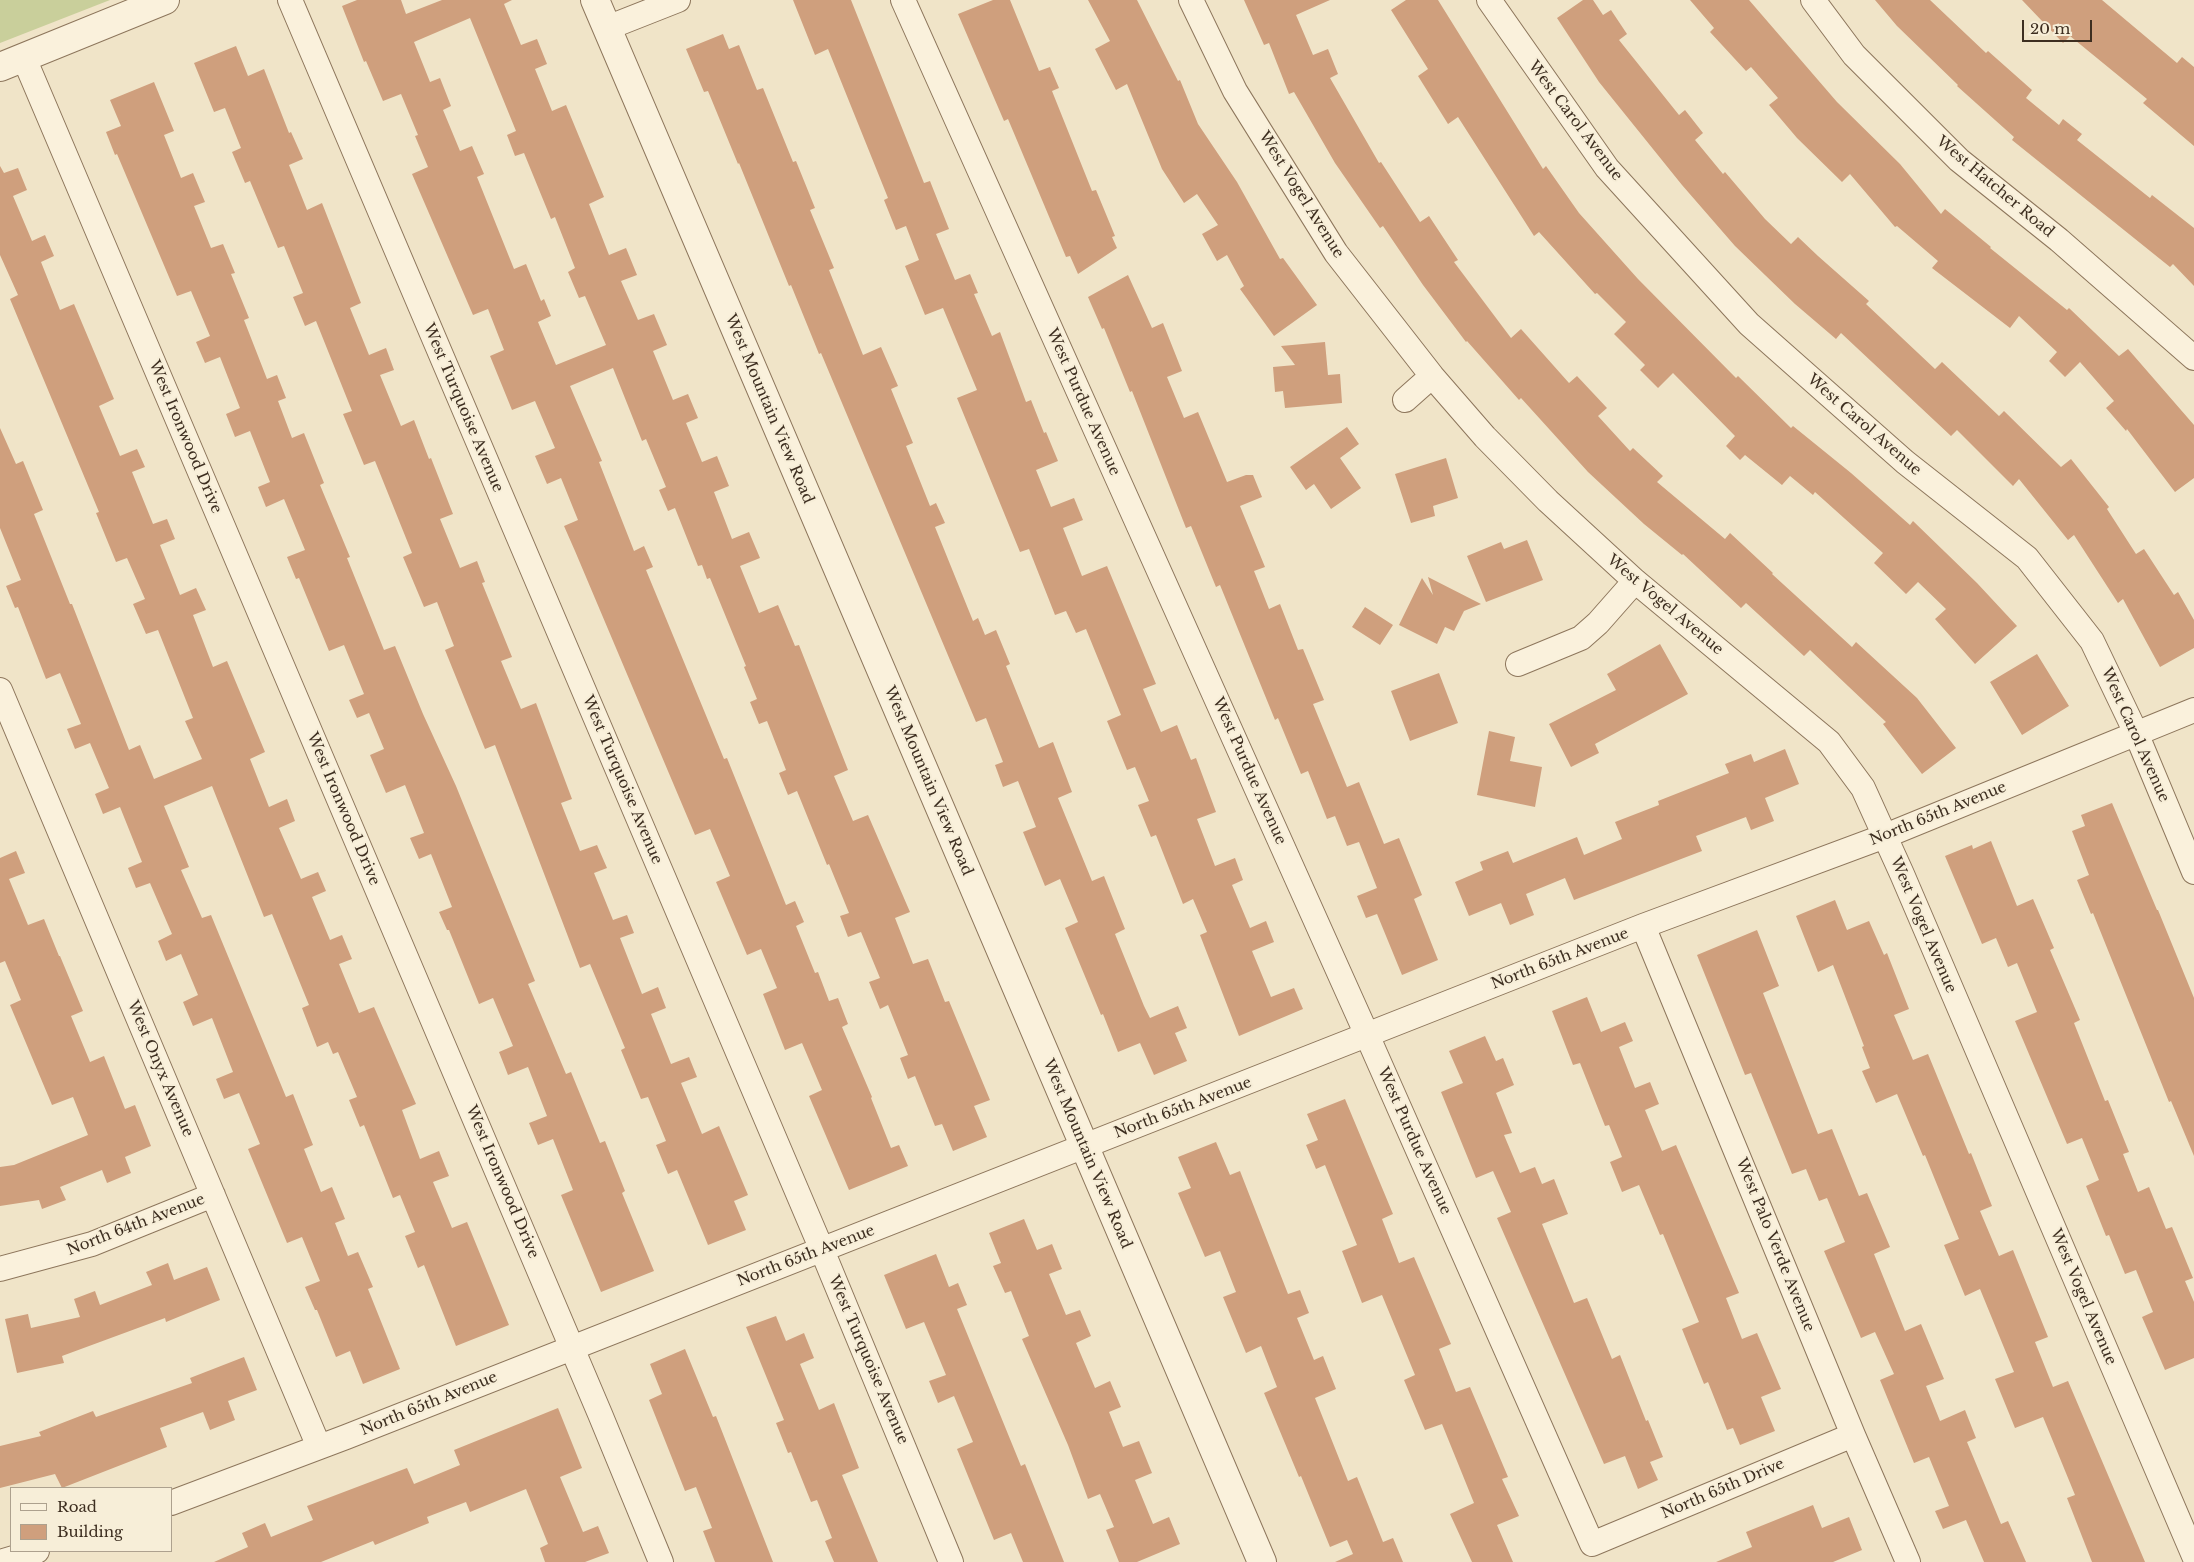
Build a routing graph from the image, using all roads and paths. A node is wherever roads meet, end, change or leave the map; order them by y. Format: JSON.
{"nodes":[{"id":1,"x":165,"y":0,"type":"edge"},
{"id":2,"x":290,"y":0,"type":"edge"},
{"id":3,"x":595,"y":0,"type":"edge"},
{"id":4,"x":678,"y":0,"type":"edge"},
{"id":5,"x":903,"y":0,"type":"edge"},
{"id":6,"x":1191,"y":0,"type":"edge"},
{"id":7,"x":1489,"y":0,"type":"edge"},
{"id":8,"x":1812,"y":0,"type":"edge"},
{"id":9,"x":607,"y":28,"type":"junction"},
{"id":10,"x":12,"y":62,"type":"edge"},
{"id":11,"x":2194,"y":358,"type":"edge"},
{"id":12,"x":1432,"y":376,"type":"junction"},
{"id":13,"x":1405,"y":400,"type":"dead end"},
{"id":14,"x":1635,"y":581,"type":"junction"},
{"id":15,"x":1518,"y":664,"type":"dead end"},
{"id":16,"x":0,"y":690,"type":"edge"},
{"id":17,"x":2194,"y":710,"type":"edge"},
{"id":18,"x":2136,"y":733,"type":"junction"},
{"id":19,"x":1884,"y":836,"type":"junction"},
{"id":20,"x":2194,"y":872,"type":"edge"},
{"id":21,"x":1644,"y":926,"type":"junction"},
{"id":22,"x":1367,"y":1035,"type":"junction"},
{"id":23,"x":1084,"y":1146,"type":"junction"},
{"id":24,"x":214,"y":1195,"type":"junction"},
{"id":25,"x":822,"y":1250,"type":"junction"},
{"id":26,"x":0,"y":1269,"type":"edge"},
{"id":27,"x":572,"y":1348,"type":"junction"},
{"id":28,"x":1853,"y":1435,"type":"junction"},
{"id":29,"x":320,"y":1447,"type":"junction"},
{"id":30,"x":172,"y":1503,"type":"edge"},
{"id":31,"x":1592,"y":1544,"type":"joint"},
{"id":32,"x":34,"y":1552,"type":"edge"},
{"id":33,"x":2194,"y":1556,"type":"edge"},
{"id":34,"x":0,"y":1562,"type":"edge"},
{"id":35,"x":661,"y":1562,"type":"edge"},
{"id":36,"x":951,"y":1562,"type":"edge"},
{"id":37,"x":1262,"y":1562,"type":"edge"},
{"id":38,"x":1908,"y":1562,"type":"edge"}],
"edges":[{"from":1,"to":10,"type":"street"},
{"from":2,"to":25,"type":"street","name":"West Turquoise Avenue"},
{"from":3,"to":9,"type":"street","name":"West Mountain View Road"},
{"from":4,"to":9,"type":"street"},
{"from":5,"to":22,"type":"street","name":"West Purdue Avenue"},
{"from":6,"to":12,"type":"street","name":"West Vogel Avenue"},
{"from":7,"to":18,"type":"street","name":"West Carol Avenue"},
{"from":8,"to":11,"type":"street","name":"West Hatcher Road"},
{"from":9,"to":23,"type":"street","name":"West Mountain View Road"},
{"from":10,"to":27,"type":"street","name":"West Ironwood Drive"},
{"from":12,"to":13,"type":"street"},
{"from":12,"to":14,"type":"street","name":"West Vogel Avenue"},
{"from":14,"to":15,"type":"street"},
{"from":14,"to":19,"type":"street","name":"West Vogel Avenue"},
{"from":16,"to":24,"type":"street","name":"West Onyx Avenue"},
{"from":17,"to":18,"type":"street","name":"North 65th Avenue"},
{"from":18,"to":19,"type":"street","name":"North 65th Avenue"},
{"from":18,"to":20,"type":"street","name":"West Carol Avenue"},
{"from":19,"to":21,"type":"street","name":"North 65th Avenue"},
{"from":19,"to":33,"type":"street","name":"West Vogel Avenue"},
{"from":21,"to":22,"type":"street","name":"North 65th Avenue"},
{"from":21,"to":28,"type":"street","name":"West Palo Verde Avenue"},
{"from":22,"to":23,"type":"street","name":"North 65th Avenue"},
{"from":22,"to":31,"type":"street","name":"West Purdue Avenue"},
{"from":23,"to":25,"type":"street","name":"North 65th Avenue"},
{"from":23,"to":37,"type":"street","name":"West Mountain View Road"},
{"from":24,"to":26,"type":"street","name":"North 64th Avenue"},
{"from":24,"to":29,"type":"street","name":"West Onyx Avenue"},
{"from":25,"to":27,"type":"street","name":"North 65th Avenue"},
{"from":25,"to":36,"type":"street","name":"West Turquoise Avenue"},
{"from":27,"to":29,"type":"street","name":"North 65th Avenue"},
{"from":27,"to":35,"type":"street","name":"West Ironwood Drive"},
{"from":28,"to":31,"type":"street","name":"North 65th Drive"},
{"from":28,"to":38,"type":"street","name":"West Palo Verde Avenue"},
{"from":29,"to":30,"type":"street","name":"North 65th Avenue"},
{"from":32,"to":34,"type":"street"}]}
